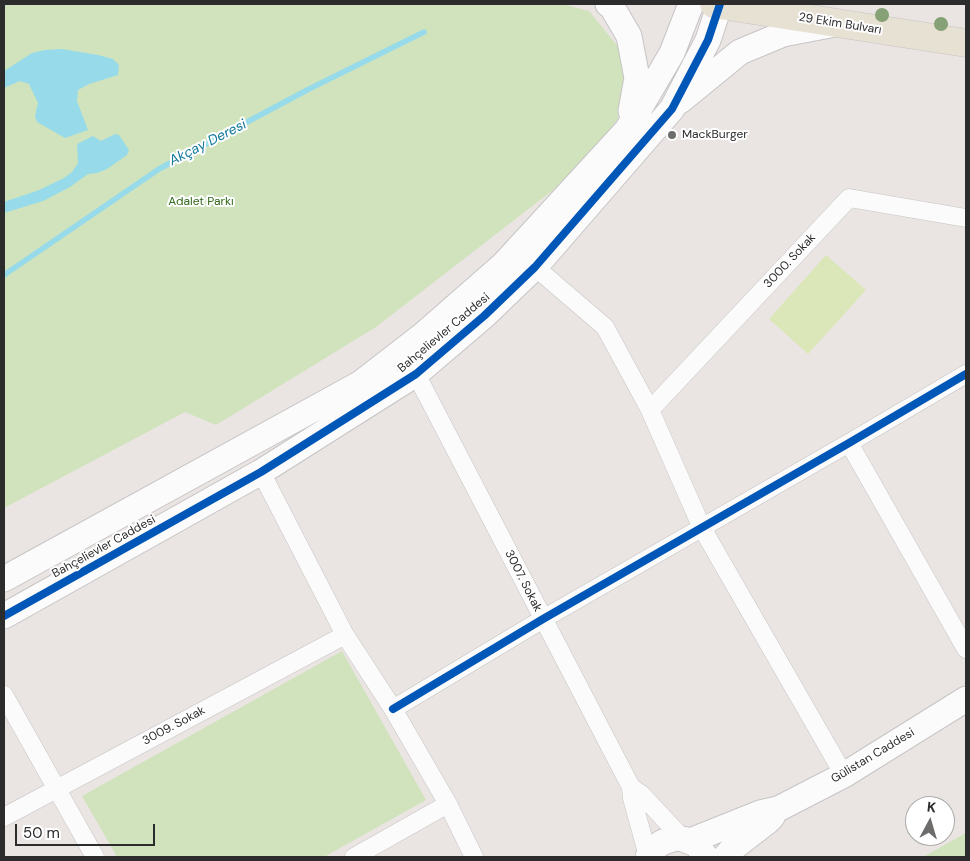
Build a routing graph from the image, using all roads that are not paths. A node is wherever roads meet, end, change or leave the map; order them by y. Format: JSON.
{"nodes":[{"id":1,"x":608,"y":4,"type":"edge"},
{"id":2,"x":691,"y":4,"type":"edge"},
{"id":3,"x":718,"y":4,"type":"edge"},
{"id":4,"x":835,"y":24,"type":"junction"},
{"id":5,"x":966,"y":43,"type":"edge"},
{"id":6,"x":672,"y":108,"type":"junction"},
{"id":7,"x":627,"y":130,"type":"junction"},
{"id":8,"x":966,"y":218,"type":"edge"},
{"id":9,"x":535,"y":267,"type":"junction"},
{"id":10,"x":416,"y":374,"type":"junction"},
{"id":11,"x":966,"y":374,"type":"edge"},
{"id":12,"x":650,"y":410,"type":"junction"},
{"id":13,"x":849,"y":443,"type":"junction"},
{"id":14,"x":261,"y":472,"type":"junction"},
{"id":15,"x":702,"y":528,"type":"junction"},
{"id":16,"x":4,"y":579,"type":"edge"},
{"id":17,"x":4,"y":616,"type":"edge"},
{"id":18,"x":543,"y":619,"type":"junction"},
{"id":19,"x":345,"y":635,"type":"junction"},
{"id":20,"x":966,"y":649,"type":"edge"},
{"id":21,"x":4,"y":695,"type":"edge"},
{"id":22,"x":966,"y":699,"type":"edge"},
{"id":23,"x":393,"y":709,"type":"junction"},
{"id":24,"x":844,"y":775,"type":"junction"},
{"id":25,"x":632,"y":787,"type":"junction"},
{"id":26,"x":57,"y":788,"type":"junction"},
{"id":27,"x":448,"y":804,"type":"junction"},
{"id":28,"x":778,"y":809,"type":"junction"},
{"id":29,"x":4,"y":817,"type":"edge"},
{"id":30,"x":693,"y":846,"type":"edge"},
{"id":31,"x":95,"y":857,"type":"edge"},
{"id":32,"x":354,"y":857,"type":"edge"},
{"id":33,"x":474,"y":857,"type":"edge"},
{"id":34,"x":648,"y":857,"type":"edge"},
{"id":35,"x":725,"y":857,"type":"edge"}],
"edges":[{"from":1,"to":7,"type":"street"},
{"from":2,"to":7,"type":"street","name":"Bahçelievler Caddesi"},
{"from":3,"to":4,"type":"main road","name":"29 Ekim Bulvarı"},
{"from":3,"to":6,"type":"street","name":"Bahçelievler Caddesi"},
{"from":4,"to":5,"type":"main road","name":"29 Ekim Bulvarı"},
{"from":4,"to":6,"type":"street"},
{"from":6,"to":9,"type":"street","name":"Bahçelievler Caddesi"},
{"from":7,"to":16,"type":"street","name":"Bahçelievler Caddesi"},
{"from":8,"to":12,"type":"street","name":"3000. Sokak"},
{"from":9,"to":10,"type":"street","name":"Bahçelievler Caddesi"},
{"from":9,"to":12,"type":"street"},
{"from":10,"to":14,"type":"street","name":"Bahçelievler Caddesi"},
{"from":10,"to":18,"type":"street","name":"3007. Sokak"},
{"from":11,"to":13,"type":"street"},
{"from":12,"to":15,"type":"street"},
{"from":13,"to":15,"type":"street"},
{"from":13,"to":20,"type":"street"},
{"from":14,"to":17,"type":"street","name":"Bahçelievler Caddesi"},
{"from":14,"to":19,"type":"street"},
{"from":15,"to":18,"type":"street"},
{"from":15,"to":24,"type":"street"},
{"from":18,"to":23,"type":"street"},
{"from":18,"to":25,"type":"street","name":"3007. Sokak"},
{"from":19,"to":23,"type":"street"},
{"from":19,"to":26,"type":"street","name":"3009. Sokak"},
{"from":21,"to":26,"type":"street"},
{"from":22,"to":24,"type":"street","name":"Gülistan Caddesi"},
{"from":23,"to":27,"type":"street"},
{"from":24,"to":28,"type":"street","name":"Gülistan Caddesi"},
{"from":25,"to":30,"type":"street","name":"3007. Sokak"},
{"from":25,"to":34,"type":"street","name":"3007. Sokak"},
{"from":26,"to":29,"type":"street","name":"3009. Sokak"},
{"from":26,"to":31,"type":"street"},
{"from":27,"to":32,"type":"street"},
{"from":27,"to":33,"type":"street"},
{"from":28,"to":30,"type":"street","name":"Gülistan Caddesi"},
{"from":28,"to":35,"type":"street","name":"Gülistan Caddesi"},
{"from":30,"to":34,"type":"street","name":"Gülistan Caddesi"}]}
